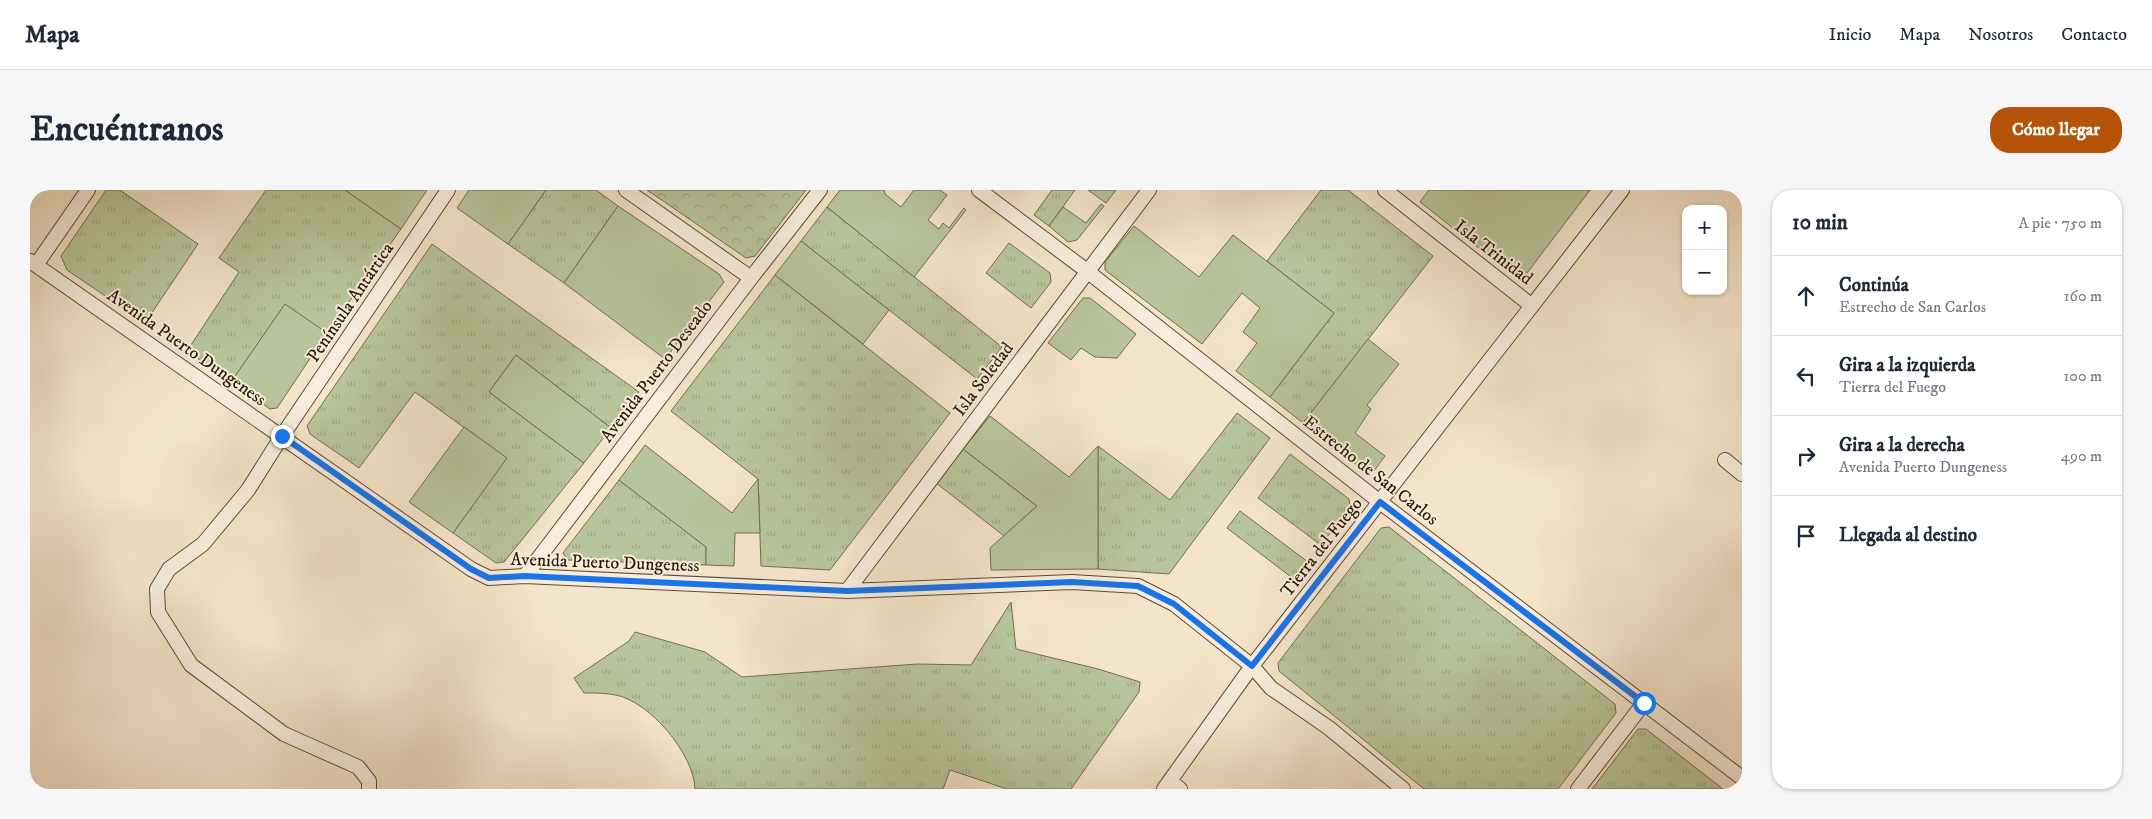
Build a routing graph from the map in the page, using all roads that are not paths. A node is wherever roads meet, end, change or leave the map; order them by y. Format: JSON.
{"nodes":[{"id":1,"x":88,"y":190,"type":"edge"},
{"id":2,"x":448,"y":190,"type":"edge"},
{"id":3,"x":626,"y":190,"type":"edge"},
{"id":4,"x":820,"y":190,"type":"edge"},
{"id":5,"x":979,"y":190,"type":"edge"},
{"id":6,"x":1149,"y":190,"type":"edge"},
{"id":7,"x":1385,"y":190,"type":"edge"},
{"id":8,"x":1622,"y":190,"type":"edge"},
{"id":9,"x":33,"y":263,"type":"edge"},
{"id":10,"x":1086,"y":271,"type":"junction"},
{"id":11,"x":750,"y":278,"type":"junction"},
{"id":12,"x":1532,"y":306,"type":"junction"},
{"id":13,"x":282,"y":436,"type":"junction"},
{"id":14,"x":1725,"y":460,"type":"dead end"},
{"id":15,"x":1742,"y":474,"type":"edge"},
{"id":16,"x":1380,"y":502,"type":"junction"},
{"id":17,"x":524,"y":576,"type":"junction"},
{"id":18,"x":847,"y":591,"type":"junction"},
{"id":19,"x":1252,"y":666,"type":"junction"},
{"id":20,"x":1644,"y":703,"type":"junction"},
{"id":21,"x":1742,"y":778,"type":"edge"},
{"id":22,"x":1171,"y":786,"type":"edge"},
{"id":23,"x":369,"y":789,"type":"edge"},
{"id":24,"x":1403,"y":789,"type":"edge"},
{"id":25,"x":1578,"y":789,"type":"edge"}],
"edges":[{"from":1,"to":9,"type":"street"},
{"from":2,"to":13,"type":"street","name":"Península Antártica"},
{"from":3,"to":11,"type":"street"},
{"from":4,"to":11,"type":"street","name":"Avenida Puerto Deseado"},
{"from":5,"to":10,"type":"street","name":"Estrecho de San Carlos"},
{"from":6,"to":10,"type":"street","name":"Isla Soledad"},
{"from":7,"to":12,"type":"street","name":"Isla Trinidad"},
{"from":8,"to":12,"type":"street","name":"Tierra del Fuego"},
{"from":9,"to":13,"type":"street","name":"Avenida Puerto Dungeness"},
{"from":10,"to":16,"type":"street","name":"Estrecho de San Carlos"},
{"from":10,"to":18,"type":"street","name":"Isla Soledad"},
{"from":11,"to":17,"type":"street","name":"Avenida Puerto Deseado"},
{"from":12,"to":16,"type":"street","name":"Tierra del Fuego"},
{"from":13,"to":17,"type":"street","name":"Avenida Puerto Dungeness"},
{"from":13,"to":23,"type":"street","name":"Península Antártica"},
{"from":14,"to":15,"type":"street"},
{"from":16,"to":19,"type":"street","name":"Tierra del Fuego"},
{"from":16,"to":20,"type":"street","name":"Estrecho de San Carlos"},
{"from":17,"to":18,"type":"street","name":"Avenida Puerto Dungeness"},
{"from":18,"to":19,"type":"street","name":"Avenida Puerto Dungeness"},
{"from":19,"to":22,"type":"street","name":"Tierra del Fuego"},
{"from":19,"to":24,"type":"street","name":"Avenida Puerto Dungeness"},
{"from":20,"to":21,"type":"street","name":"Estrecho de San Carlos"},
{"from":20,"to":25,"type":"street"}]}
